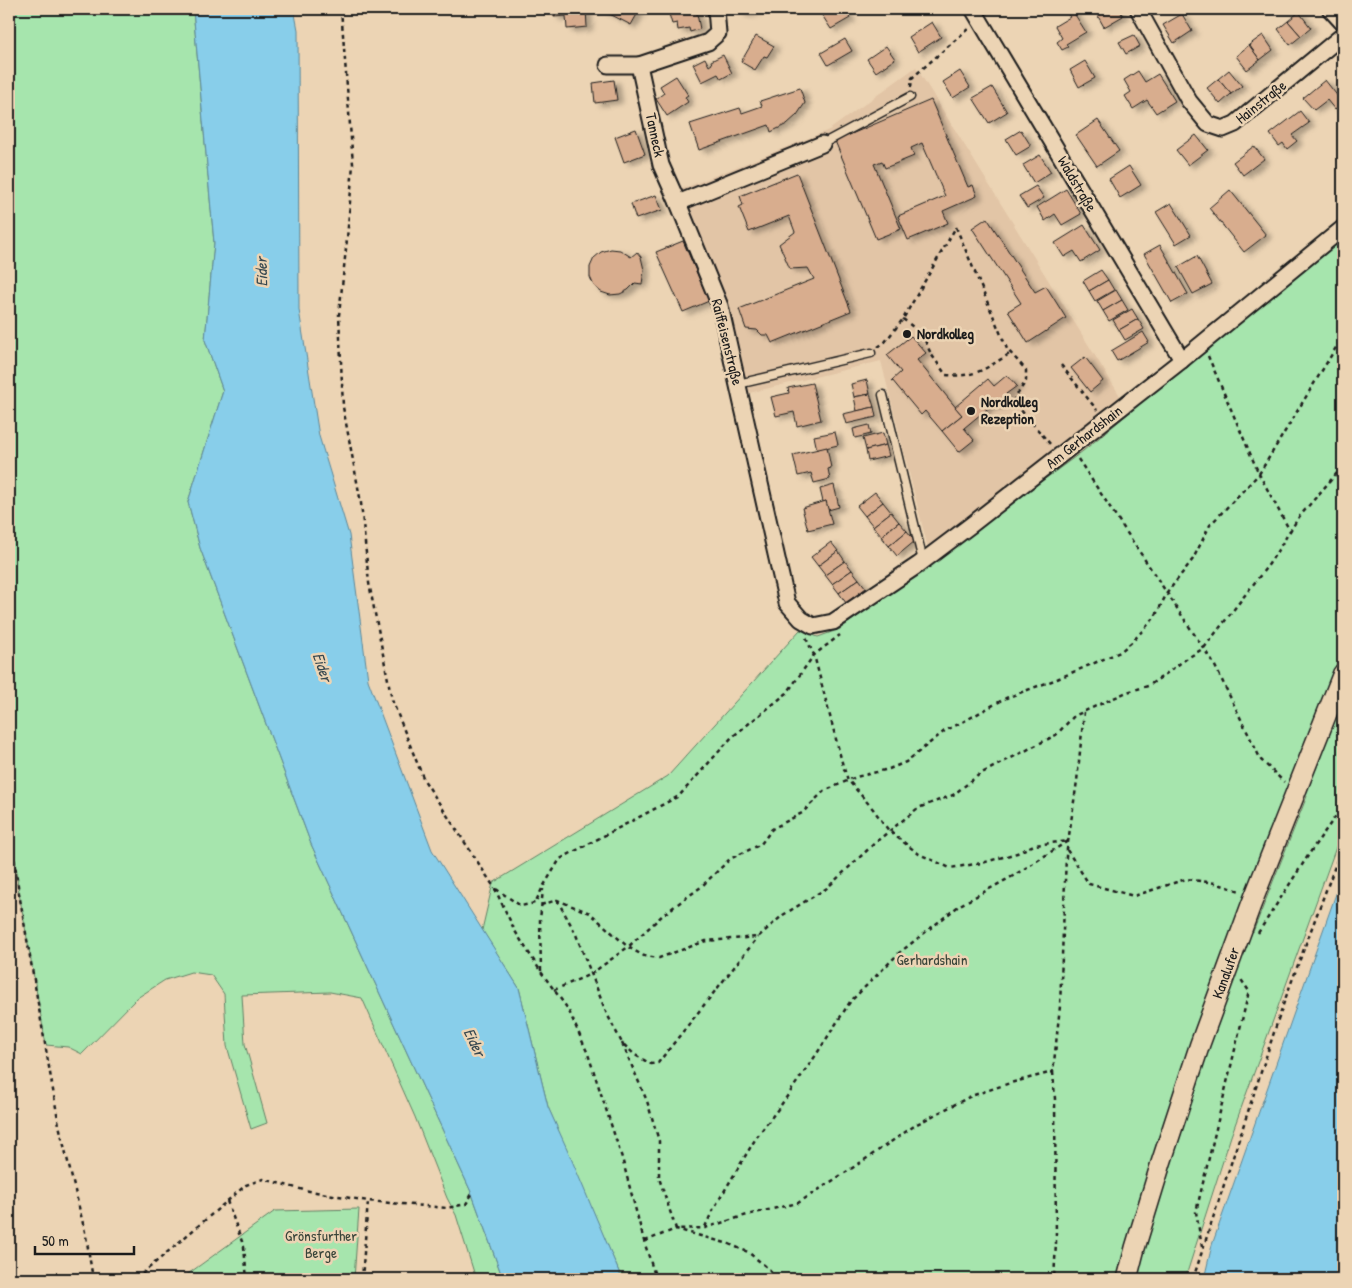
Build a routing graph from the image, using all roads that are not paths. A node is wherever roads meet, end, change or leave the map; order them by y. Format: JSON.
{"nodes":[{"id":1,"x":716,"y":9,"type":"edge"},
{"id":2,"x":1138,"y":9,"type":"edge"},
{"id":3,"x":1330,"y":9,"type":"edge"},
{"id":4,"x":976,"y":14,"type":"edge"},
{"id":5,"x":1343,"y":23,"type":"edge"},
{"id":6,"x":1343,"y":35,"type":"edge"},
{"id":7,"x":608,"y":65,"type":"dead end"},
{"id":8,"x":640,"y":65,"type":"junction"},
{"id":9,"x":910,"y":97,"type":"road end"},
{"id":10,"x":822,"y":144,"type":"joint"},
{"id":11,"x":678,"y":203,"type":"junction"},
{"id":12,"x":1343,"y":228,"type":"edge"},
{"id":13,"x":870,"y":353,"type":"road end"},
{"id":14,"x":1182,"y":360,"type":"junction"},
{"id":15,"x":738,"y":384,"type":"junction"},
{"id":16,"x":883,"y":395,"type":"dead end"},
{"id":17,"x":923,"y":561,"type":"junction"},
{"id":18,"x":813,"y":626,"type":"joint"},
{"id":19,"x":1343,"y":672,"type":"edge"},
{"id":20,"x":1127,"y":1279,"type":"edge"}],
"edges":[{"from":1,"to":8,"type":"street"},
{"from":2,"to":6,"type":"street","name":"Hainstraße"},
{"from":3,"to":5,"type":"street"},
{"from":4,"to":14,"type":"street","name":"Waldstraße"},
{"from":7,"to":8,"type":"street"},
{"from":8,"to":11,"type":"street","name":"Tanneck"},
{"from":9,"to":10,"type":"lane"},
{"from":10,"to":11,"type":"street"},
{"from":11,"to":15,"type":"street","name":"Raiffeisenstraße"},
{"from":12,"to":14,"type":"street","name":"Am Gerhardshain"},
{"from":13,"to":15,"type":"lane"},
{"from":14,"to":17,"type":"street","name":"Am Gerhardshain"},
{"from":15,"to":18,"type":"street","name":"Raiffeisenstraße"},
{"from":16,"to":17,"type":"lane"},
{"from":17,"to":18,"type":"street","name":"Am Gerhardshain"},
{"from":19,"to":20,"type":"street","name":"Kanalufer"}]}
